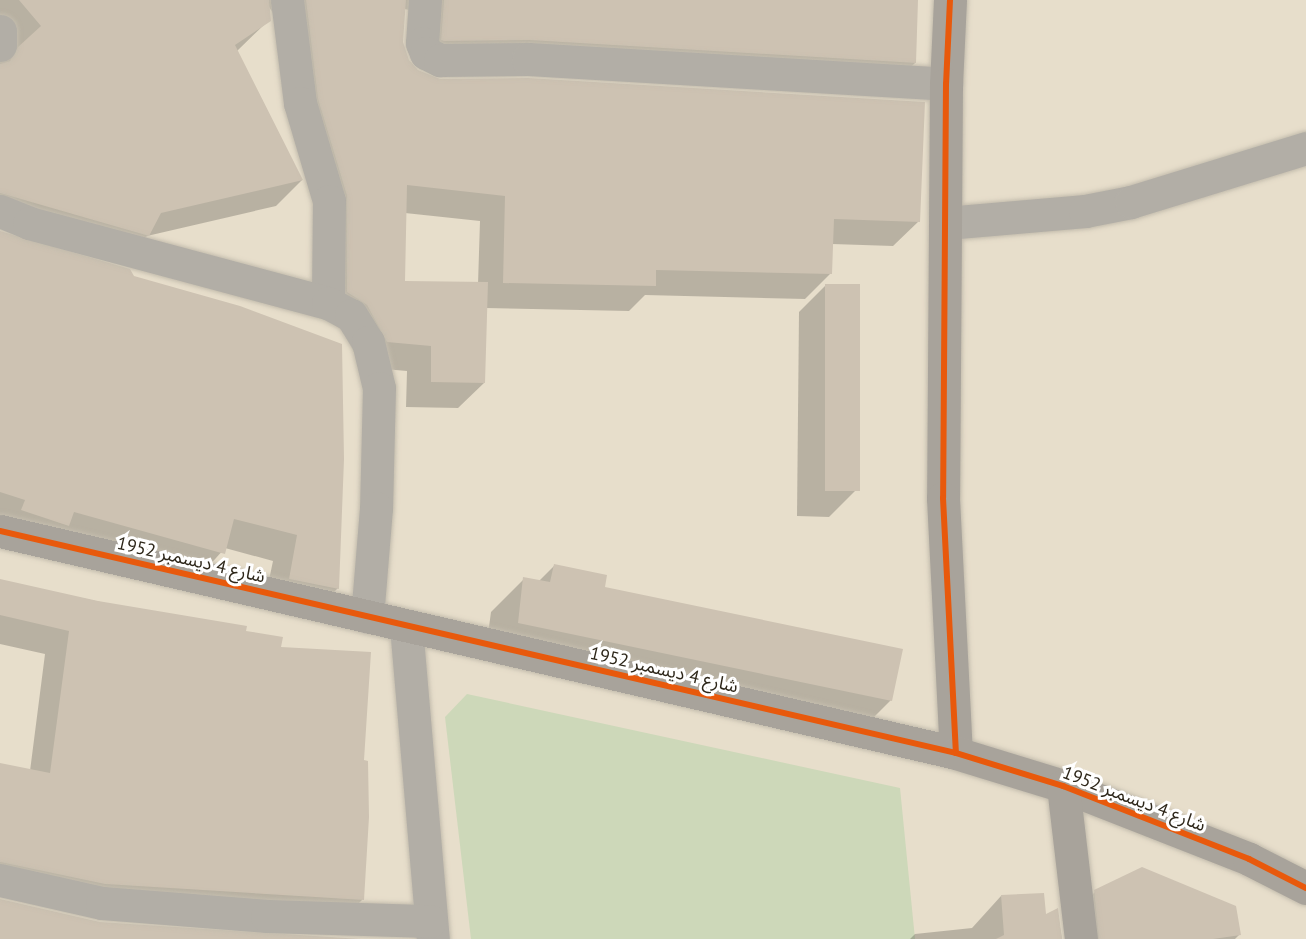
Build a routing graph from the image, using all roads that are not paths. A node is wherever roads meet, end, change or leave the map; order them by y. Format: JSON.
{"nodes":[{"id":1,"x":287,"y":0,"type":"edge"},
{"id":2,"x":425,"y":0,"type":"edge"},
{"id":3,"x":950,"y":0,"type":"edge"},
{"id":4,"x":0,"y":31,"type":"edge"},
{"id":5,"x":0,"y":45,"type":"edge"},
{"id":6,"x":946,"y":84,"type":"junction"},
{"id":7,"x":1306,"y":148,"type":"edge"},
{"id":8,"x":0,"y":211,"type":"edge"},
{"id":9,"x":946,"y":223,"type":"junction"},
{"id":10,"x":328,"y":303,"type":"junction"},
{"id":11,"x":0,"y":531,"type":"edge"},
{"id":12,"x":367,"y":617,"type":"junction"},
{"id":13,"x":406,"y":626,"type":"junction"},
{"id":14,"x":956,"y":753,"type":"junction"},
{"id":15,"x":1063,"y":786,"type":"junction"},
{"id":16,"x":0,"y":880,"type":"edge"},
{"id":17,"x":1306,"y":888,"type":"edge"},
{"id":18,"x":431,"y":930,"type":"edge"},
{"id":19,"x":1081,"y":939,"type":"edge"}],
"edges":[{"from":1,"to":10,"type":"street"},
{"from":2,"to":6,"type":"street"},
{"from":3,"to":6,"type":"street"},
{"from":4,"to":5,"type":"street"},
{"from":6,"to":9,"type":"street"},
{"from":7,"to":9,"type":"street"},
{"from":8,"to":10,"type":"street"},
{"from":9,"to":14,"type":"street"},
{"from":10,"to":12,"type":"street"},
{"from":11,"to":12,"type":"street","name":"شارع 4 ديسمبر 1952"},
{"from":12,"to":13,"type":"street","name":"شارع 4 ديسمبر 1952"},
{"from":13,"to":14,"type":"street","name":"شارع 4 ديسمبر 1952"},
{"from":13,"to":18,"type":"street"},
{"from":14,"to":15,"type":"street","name":"شارع 4 ديسمبر 1952"},
{"from":15,"to":17,"type":"street","name":"شارع 4 ديسمبر 1952"},
{"from":15,"to":19,"type":"street"},
{"from":16,"to":18,"type":"street"}]}
